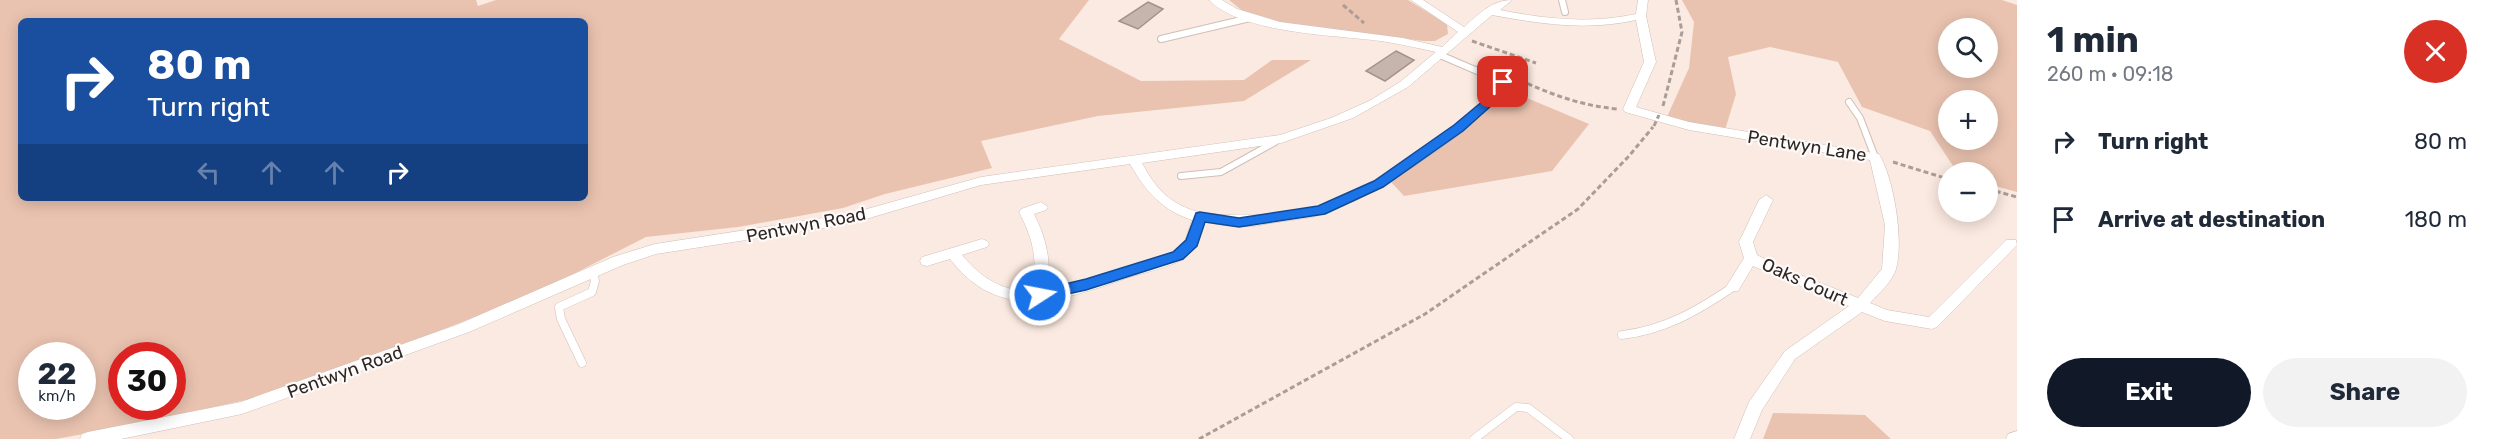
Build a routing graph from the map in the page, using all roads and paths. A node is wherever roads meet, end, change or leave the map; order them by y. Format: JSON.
{"nodes":[{"id":1,"x":1214,"y":0,"type":"edge"},
{"id":2,"x":1416,"y":0,"type":"edge"},
{"id":3,"x":1507,"y":0,"type":"edge"},
{"id":4,"x":1561,"y":0,"type":"edge"},
{"id":5,"x":1643,"y":0,"type":"edge"},
{"id":6,"x":1676,"y":0,"type":"edge"},
{"id":7,"x":1343,"y":5,"type":"dead end"},
{"id":8,"x":1489,"y":11,"type":"junction"},
{"id":9,"x":1565,"y":12,"type":"dead end"},
{"id":10,"x":1641,"y":16,"type":"junction"},
{"id":11,"x":1252,"y":17,"type":"junction"},
{"id":12,"x":1463,"y":35,"type":"junction"},
{"id":13,"x":1372,"y":37,"type":"junction"},
{"id":14,"x":1161,"y":39,"type":"dead end"},
{"id":15,"x":1442,"y":53,"type":"junction"},
{"id":16,"x":1536,"y":63,"type":"dead end"},
{"id":17,"x":1508,"y":75,"type":"dead end"},
{"id":18,"x":1849,"y":102,"type":"dead end"},
{"id":19,"x":1629,"y":109,"type":"junction"},
{"id":20,"x":1281,"y":139,"type":"junction"},
{"id":21,"x":1875,"y":157,"type":"junction"},
{"id":22,"x":1133,"y":159,"type":"junction"},
{"id":23,"x":1181,"y":176,"type":"dead end"},
{"id":24,"x":1938,"y":176,"type":"edge"},
{"id":25,"x":1998,"y":192,"type":"edge"},
{"id":26,"x":2017,"y":197,"type":"edge"},
{"id":27,"x":1766,"y":200,"type":"dead end"},
{"id":28,"x":1041,"y":207,"type":"dead end"},
{"id":29,"x":1200,"y":216,"type":"junction"},
{"id":30,"x":1264,"y":220,"type":"joint"},
{"id":31,"x":2011,"y":243,"type":"dead end"},
{"id":32,"x":982,"y":244,"type":"dead end"},
{"id":33,"x":953,"y":253,"type":"junction"},
{"id":34,"x":1751,"y":258,"type":"junction"},
{"id":35,"x":927,"y":261,"type":"dead end"},
{"id":36,"x":593,"y":272,"type":"junction"},
{"id":37,"x":1733,"y":287,"type":"joint"},
{"id":38,"x":1040,"y":295,"type":"junction"},
{"id":39,"x":1860,"y":306,"type":"junction"},
{"id":40,"x":1622,"y":335,"type":"dead end"},
{"id":41,"x":582,"y":363,"type":"dead end"},
{"id":42,"x":88,"y":439,"type":"edge"},
{"id":43,"x":1199,"y":439,"type":"edge"},
{"id":44,"x":1474,"y":439,"type":"edge"},
{"id":45,"x":1569,"y":439,"type":"edge"},
{"id":46,"x":1742,"y":439,"type":"edge"}],
"edges":[{"from":1,"to":11,"type":"street"},
{"from":2,"to":12,"type":"street"},
{"from":3,"to":8,"type":"street","name":"Pentwyn Road"},
{"from":4,"to":9,"type":"lane"},
{"from":5,"to":10,"type":"street"},
{"from":6,"to":43,"type":"path","bridge":true},
{"from":7,"to":13,"type":"path"},
{"from":8,"to":10,"type":"street"},
{"from":8,"to":12,"type":"street","name":"Pentwyn Road"},
{"from":10,"to":19,"type":"street"},
{"from":11,"to":13,"type":"street"},
{"from":11,"to":14,"type":"lane"},
{"from":12,"to":15,"type":"street","name":"Pentwyn Road"},
{"from":12,"to":16,"type":"path"},
{"from":13,"to":15,"type":"street"},
{"from":15,"to":20,"type":"street","name":"Pentwyn Road"},
{"from":15,"to":30,"type":"lane"},
{"from":17,"to":19,"type":"path"},
{"from":18,"to":21,"type":"lane"},
{"from":19,"to":21,"type":"street","name":"Pentwyn Lane"},
{"from":20,"to":22,"type":"street","name":"Pentwyn Road"},
{"from":20,"to":23,"type":"lane"},
{"from":21,"to":24,"type":"path"},
{"from":21,"to":39,"type":"street","name":"Pentwyn Lane"},
{"from":22,"to":29,"type":"street"},
{"from":22,"to":36,"type":"street","name":"Pentwyn Road"},
{"from":25,"to":26,"type":"path"},
{"from":27,"to":34,"type":"street","name":"Oaks Court"},
{"from":28,"to":38,"type":"street"},
{"from":29,"to":30,"type":"street"},
{"from":29,"to":38,"type":"street"},
{"from":31,"to":39,"type":"street","name":"Oaks Court"},
{"from":32,"to":33,"type":"street"},
{"from":33,"to":35,"type":"street"},
{"from":33,"to":38,"type":"street"},
{"from":34,"to":37,"type":"street","name":"Oaks Court"},
{"from":34,"to":39,"type":"street","name":"Oaks Court"},
{"from":36,"to":41,"type":"lane"},
{"from":36,"to":42,"type":"street","name":"Pentwyn Road"},
{"from":37,"to":40,"type":"lane"},
{"from":39,"to":46,"type":"street","name":"Pentwyn Lane"},
{"from":44,"to":45,"type":"lane"}]}
